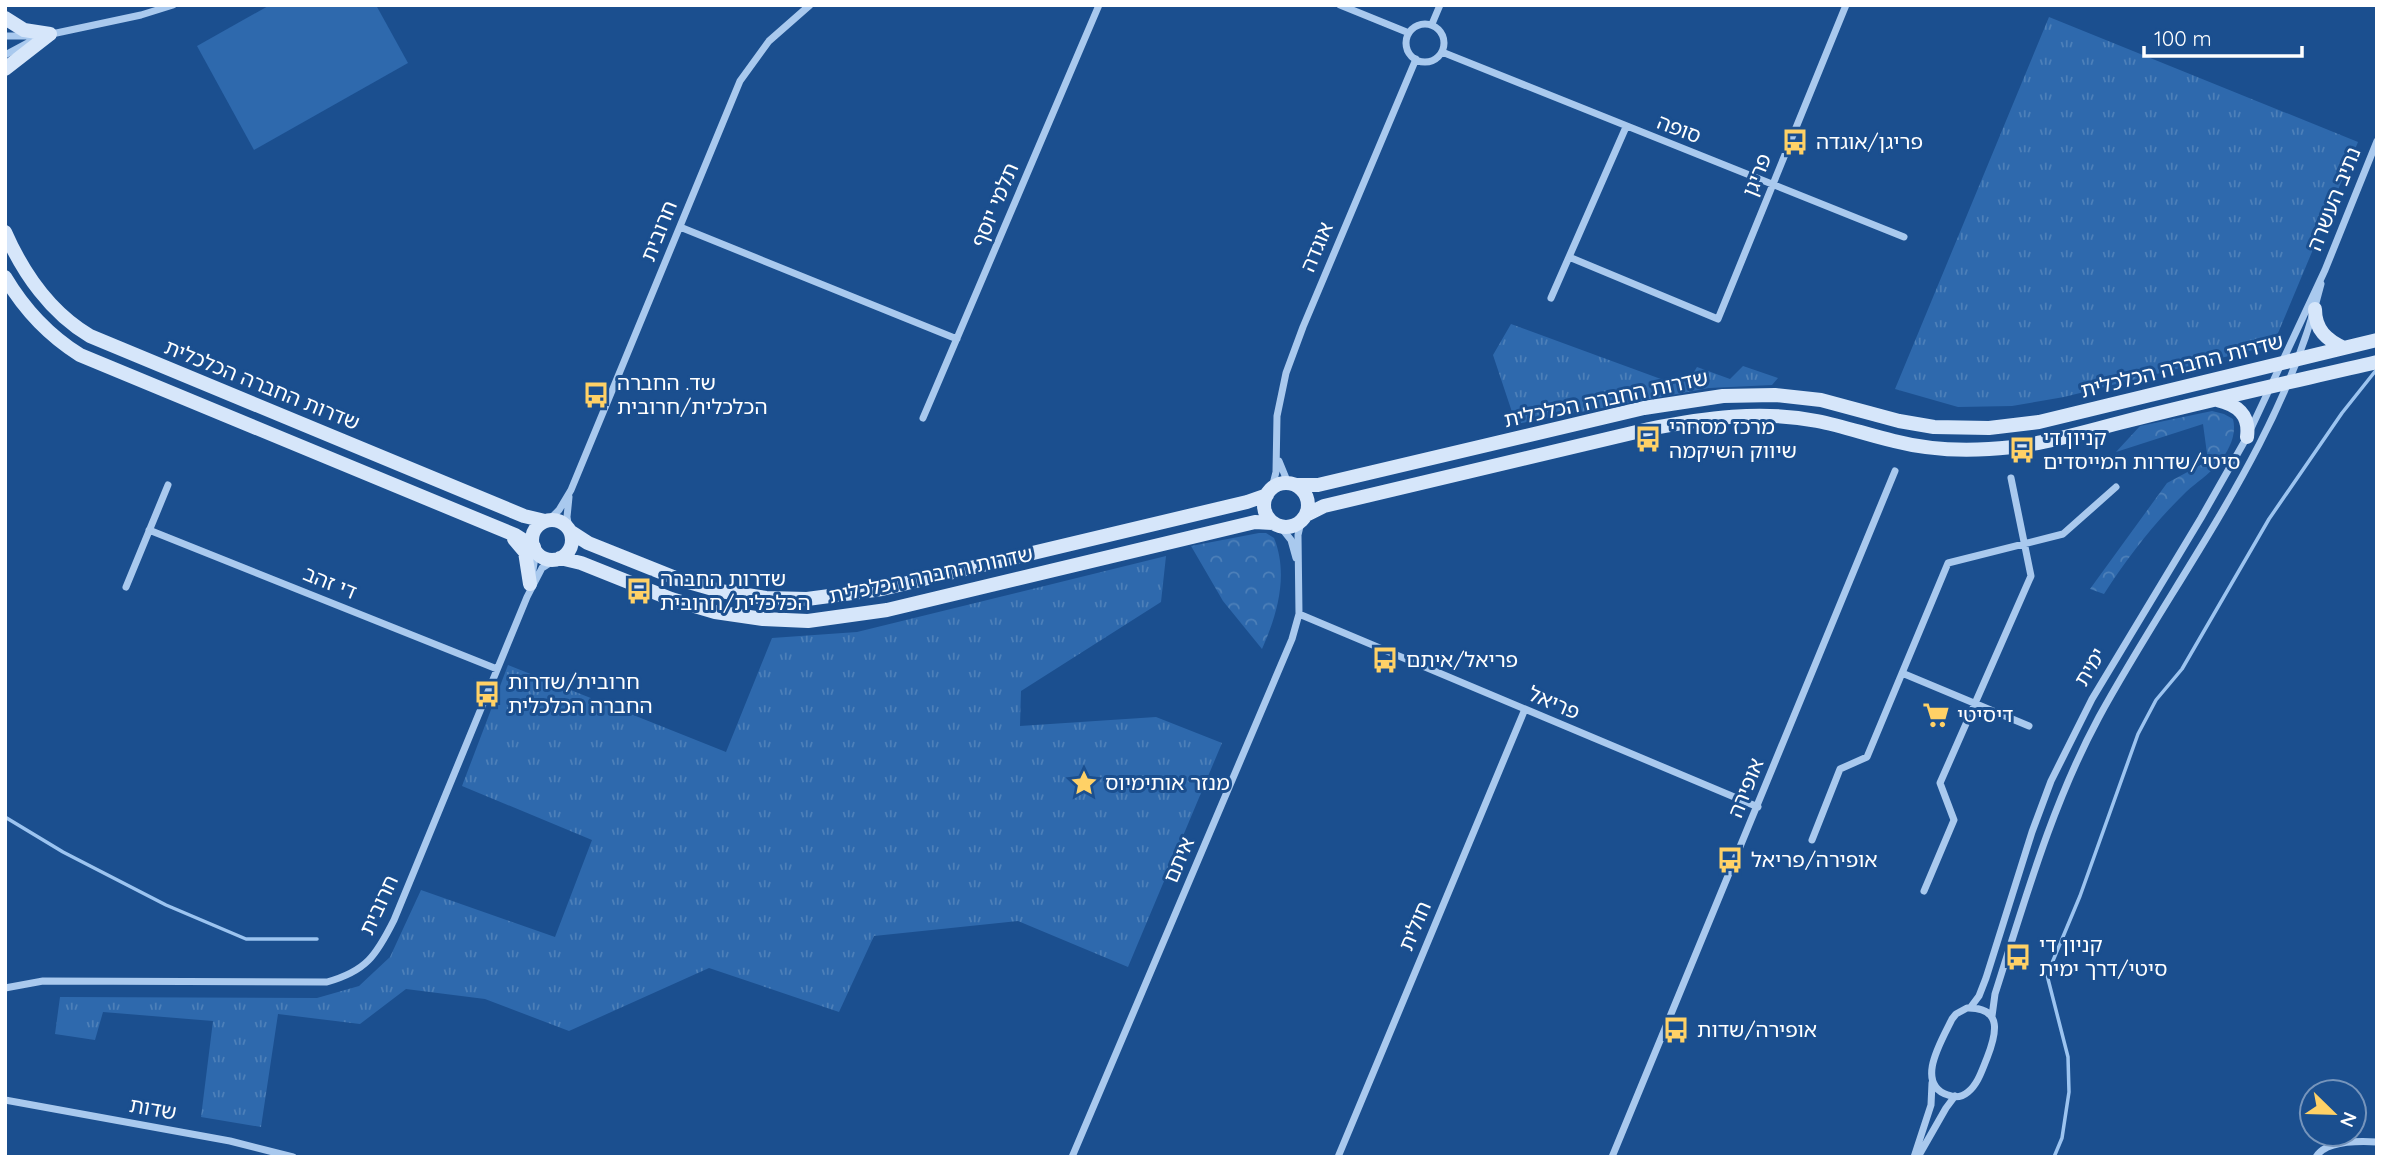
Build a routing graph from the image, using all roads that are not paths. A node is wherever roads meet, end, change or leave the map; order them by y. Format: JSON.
{"nodes":[{"id":1,"x":173,"y":5,"type":"edge"},
{"id":2,"x":810,"y":5,"type":"edge"},
{"id":3,"x":1099,"y":5,"type":"edge"},
{"id":4,"x":1340,"y":5,"type":"edge"},
{"id":5,"x":1440,"y":5,"type":"edge"},
{"id":6,"x":1846,"y":5,"type":"edge"},
{"id":7,"x":5,"y":18,"type":"edge"},
{"id":8,"x":1432,"y":24,"type":"junction"},
{"id":9,"x":1409,"y":33,"type":"junction"},
{"id":10,"x":47,"y":35,"type":"junction"},
{"id":11,"x":5,"y":36,"type":"edge"},
{"id":12,"x":1442,"y":52,"type":"junction"},
{"id":13,"x":5,"y":55,"type":"edge"},
{"id":14,"x":1416,"y":59,"type":"junction"},
{"id":15,"x":5,"y":69,"type":"edge"},
{"id":16,"x":1626,"y":127,"type":"junction"},
{"id":17,"x":2377,"y":141,"type":"edge"},
{"id":18,"x":1772,"y":184,"type":"junction"},
{"id":19,"x":680,"y":227,"type":"junction"},
{"id":20,"x":5,"y":232,"type":"edge"},
{"id":21,"x":1903,"y":237,"type":"dead end"},
{"id":22,"x":1569,"y":257,"type":"junction"},
{"id":23,"x":2325,"y":270,"type":"junction"},
{"id":24,"x":5,"y":276,"type":"edge"},
{"id":25,"x":1551,"y":298,"type":"dead end"},
{"id":26,"x":2315,"y":309,"type":"junction"},
{"id":27,"x":957,"y":339,"type":"junction"},
{"id":28,"x":2377,"y":340,"type":"edge"},
{"id":29,"x":2344,"y":348,"type":"junction"},
{"id":30,"x":2290,"y":361,"type":"junction"},
{"id":31,"x":2377,"y":362,"type":"edge"},
{"id":32,"x":2287,"y":383,"type":"junction"},
{"id":33,"x":2272,"y":387,"type":"junction"},
{"id":34,"x":2216,"y":400,"type":"junction"},
{"id":35,"x":923,"y":418,"type":"dead end"},
{"id":36,"x":2247,"y":437,"type":"junction"},
{"id":37,"x":1277,"y":455,"type":"junction"},
{"id":38,"x":1895,"y":471,"type":"dead end"},
{"id":39,"x":2011,"y":478,"type":"dead end"},
{"id":40,"x":1292,"y":484,"type":"junction"},
{"id":41,"x":168,"y":485,"type":"dead end"},
{"id":42,"x":2116,"y":487,"type":"dead end"},
{"id":43,"x":571,"y":490,"type":"junction"},
{"id":44,"x":1269,"y":491,"type":"junction"},
{"id":45,"x":1303,"y":518,"type":"junction"},
{"id":46,"x":547,"y":520,"type":"junction"},
{"id":47,"x":1277,"y":525,"type":"junction"},
{"id":48,"x":149,"y":530,"type":"junction"},
{"id":49,"x":501,"y":530,"type":"junction"},
{"id":50,"x":570,"y":531,"type":"junction"},
{"id":51,"x":2025,"y":545,"type":"junction"},
{"id":52,"x":535,"y":549,"type":"junction"},
{"id":53,"x":558,"y":559,"type":"junction"},
{"id":54,"x":1299,"y":572,"type":"junction"},
{"id":55,"x":126,"y":587,"type":"dead end"},
{"id":56,"x":528,"y":590,"type":"junction"},
{"id":57,"x":1299,"y":614,"type":"junction"},
{"id":58,"x":497,"y":669,"type":"junction"},
{"id":59,"x":1902,"y":673,"type":"junction"},
{"id":60,"x":1975,"y":704,"type":"junction"},
{"id":61,"x":1525,"y":709,"type":"junction"},
{"id":62,"x":2029,"y":726,"type":"dead end"},
{"id":63,"x":1758,"y":807,"type":"junction"},
{"id":64,"x":1812,"y":840,"type":"dead end"},
{"id":65,"x":1924,"y":891,"type":"dead end"},
{"id":66,"x":5,"y":988,"type":"edge"},
{"id":67,"x":1970,"y":1007,"type":"junction"},
{"id":68,"x":1992,"y":1016,"type":"junction"},
{"id":69,"x":1932,"y":1083,"type":"junction"},
{"id":70,"x":1955,"y":1096,"type":"junction"},
{"id":71,"x":5,"y":1100,"type":"edge"},
{"id":72,"x":2377,"y":1142,"type":"edge"},
{"id":73,"x":293,"y":1157,"type":"edge"},
{"id":74,"x":1072,"y":1157,"type":"edge"},
{"id":75,"x":1338,"y":1157,"type":"edge"},
{"id":76,"x":1612,"y":1157,"type":"edge"},
{"id":77,"x":1916,"y":1157,"type":"edge"},
{"id":78,"x":2316,"y":1157,"type":"edge"}],
"edges":[{"from":1,"to":10,"type":"street"},
{"from":2,"to":19,"type":"street","name":"חרובית"},
{"from":3,"to":27,"type":"street","name":"תלמי יוסף"},
{"from":4,"to":9,"type":"street"},
{"from":5,"to":8,"type":"street"},
{"from":6,"to":18,"type":"street","name":"פריגן"},
{"from":7,"to":10,"type":"main road"},
{"from":8,"to":9,"type":"street"},
{"from":8,"to":12,"type":"street"},
{"from":9,"to":14,"type":"street"},
{"from":10,"to":11,"type":"street"},
{"from":10,"to":13,"type":"street"},
{"from":10,"to":15,"type":"main road"},
{"from":12,"to":14,"type":"street"},
{"from":12,"to":16,"type":"street","name":"סופה"},
{"from":14,"to":37,"type":"street","name":"אוגדה"},
{"from":16,"to":18,"type":"street","name":"סופה"},
{"from":16,"to":22,"type":"street"},
{"from":17,"to":23,"type":"street","name":"נתיב העשרה"},
{"from":18,"to":21,"type":"street","name":"סופה"},
{"from":18,"to":22,"type":"street","name":"פריגן"},
{"from":19,"to":27,"type":"street"},
{"from":19,"to":43,"type":"street","name":"חרובית"},
{"from":20,"to":46,"type":"main road","name":"שדרות החברה הכלכלית"},
{"from":22,"to":25,"type":"street"},
{"from":23,"to":26,"type":"street","name":"נתיב העשרה"},
{"from":23,"to":30,"type":"street","name":"נתיב העשרה"},
{"from":24,"to":49,"type":"main road","name":"שדרות החברה הכלכלית"},
{"from":26,"to":29,"type":"main road"},
{"from":26,"to":30,"type":"street","name":"נתיב העשרה"},
{"from":27,"to":35,"type":"street","name":"תלמי יוסף"},
{"from":28,"to":29,"type":"main road","name":"שדרות החברה הכלכלית"},
{"from":29,"to":30,"type":"main road","name":"שדרות החברה הכלכלית"},
{"from":30,"to":32,"type":"street","name":"נתיב העשרה"},
{"from":30,"to":33,"type":"street","name":"ימית"},
{"from":30,"to":40,"type":"main road","name":"שדרות החברה הכלכלית"},
{"from":31,"to":32,"type":"main road","name":"שדרות החברה הכלכלית"},
{"from":32,"to":33,"type":"main road","name":"שדרות החברה הכלכלית"},
{"from":32,"to":68,"type":"street","name":"ימית"},
{"from":33,"to":34,"type":"main road","name":"שדרות החברה הכלכלית"},
{"from":33,"to":36,"type":"street","name":"ימית"},
{"from":34,"to":36,"type":"main road"},
{"from":34,"to":45,"type":"main road","name":"שדרות החברה הכלכלית"},
{"from":36,"to":67,"type":"street","name":"ימית"},
{"from":37,"to":40,"type":"street","name":"אוגדה"},
{"from":37,"to":44,"type":"street","name":"אוגדה"},
{"from":38,"to":63,"type":"street","name":"אופירה"},
{"from":39,"to":51,"type":"street"},
{"from":40,"to":44,"type":"main road"},
{"from":40,"to":45,"type":"main road"},
{"from":41,"to":48,"type":"street"},
{"from":42,"to":51,"type":"street"},
{"from":43,"to":46,"type":"street","name":"חרובית"},
{"from":43,"to":50,"type":"street","name":"חרובית"},
{"from":44,"to":47,"type":"main road"},
{"from":44,"to":50,"type":"main road","name":"שדרות החברה הכלכלית"},
{"from":45,"to":47,"type":"main road"},
{"from":45,"to":54,"type":"street","name":"איתם"},
{"from":46,"to":50,"type":"main road"},
{"from":46,"to":52,"type":"main road"},
{"from":47,"to":53,"type":"main road","name":"שדרות החברה הכלכלית"},
{"from":47,"to":54,"type":"street","name":"איתם"},
{"from":48,"to":55,"type":"street"},
{"from":48,"to":58,"type":"street","name":"די זהב"},
{"from":49,"to":52,"type":"main road","name":"שדרות החברה הכלכלית"},
{"from":49,"to":56,"type":"main road"},
{"from":50,"to":53,"type":"main road"},
{"from":51,"to":59,"type":"street"},
{"from":51,"to":60,"type":"street"},
{"from":52,"to":53,"type":"main road"},
{"from":52,"to":56,"type":"street","name":"חרובית"},
{"from":53,"to":56,"type":"street","name":"חרובית"},
{"from":54,"to":57,"type":"street","name":"איתם"},
{"from":56,"to":58,"type":"street","name":"חרובית"},
{"from":57,"to":61,"type":"street","name":"פריאל"},
{"from":57,"to":74,"type":"street","name":"איתם"},
{"from":58,"to":66,"type":"street","name":"חרובית"},
{"from":59,"to":60,"type":"street"},
{"from":59,"to":64,"type":"street"},
{"from":60,"to":62,"type":"street"},
{"from":60,"to":65,"type":"street"},
{"from":61,"to":63,"type":"street","name":"פריאל"},
{"from":61,"to":75,"type":"street","name":"חולית"},
{"from":63,"to":76,"type":"street","name":"אופירה"},
{"from":67,"to":68,"type":"street"},
{"from":67,"to":69,"type":"street","name":"ימית"},
{"from":68,"to":70,"type":"street","name":"ימית"},
{"from":69,"to":70,"type":"street"},
{"from":69,"to":77,"type":"street"},
{"from":70,"to":77,"type":"street"},
{"from":71,"to":73,"type":"street","name":"שדות"},
{"from":72,"to":78,"type":"street"}]}
